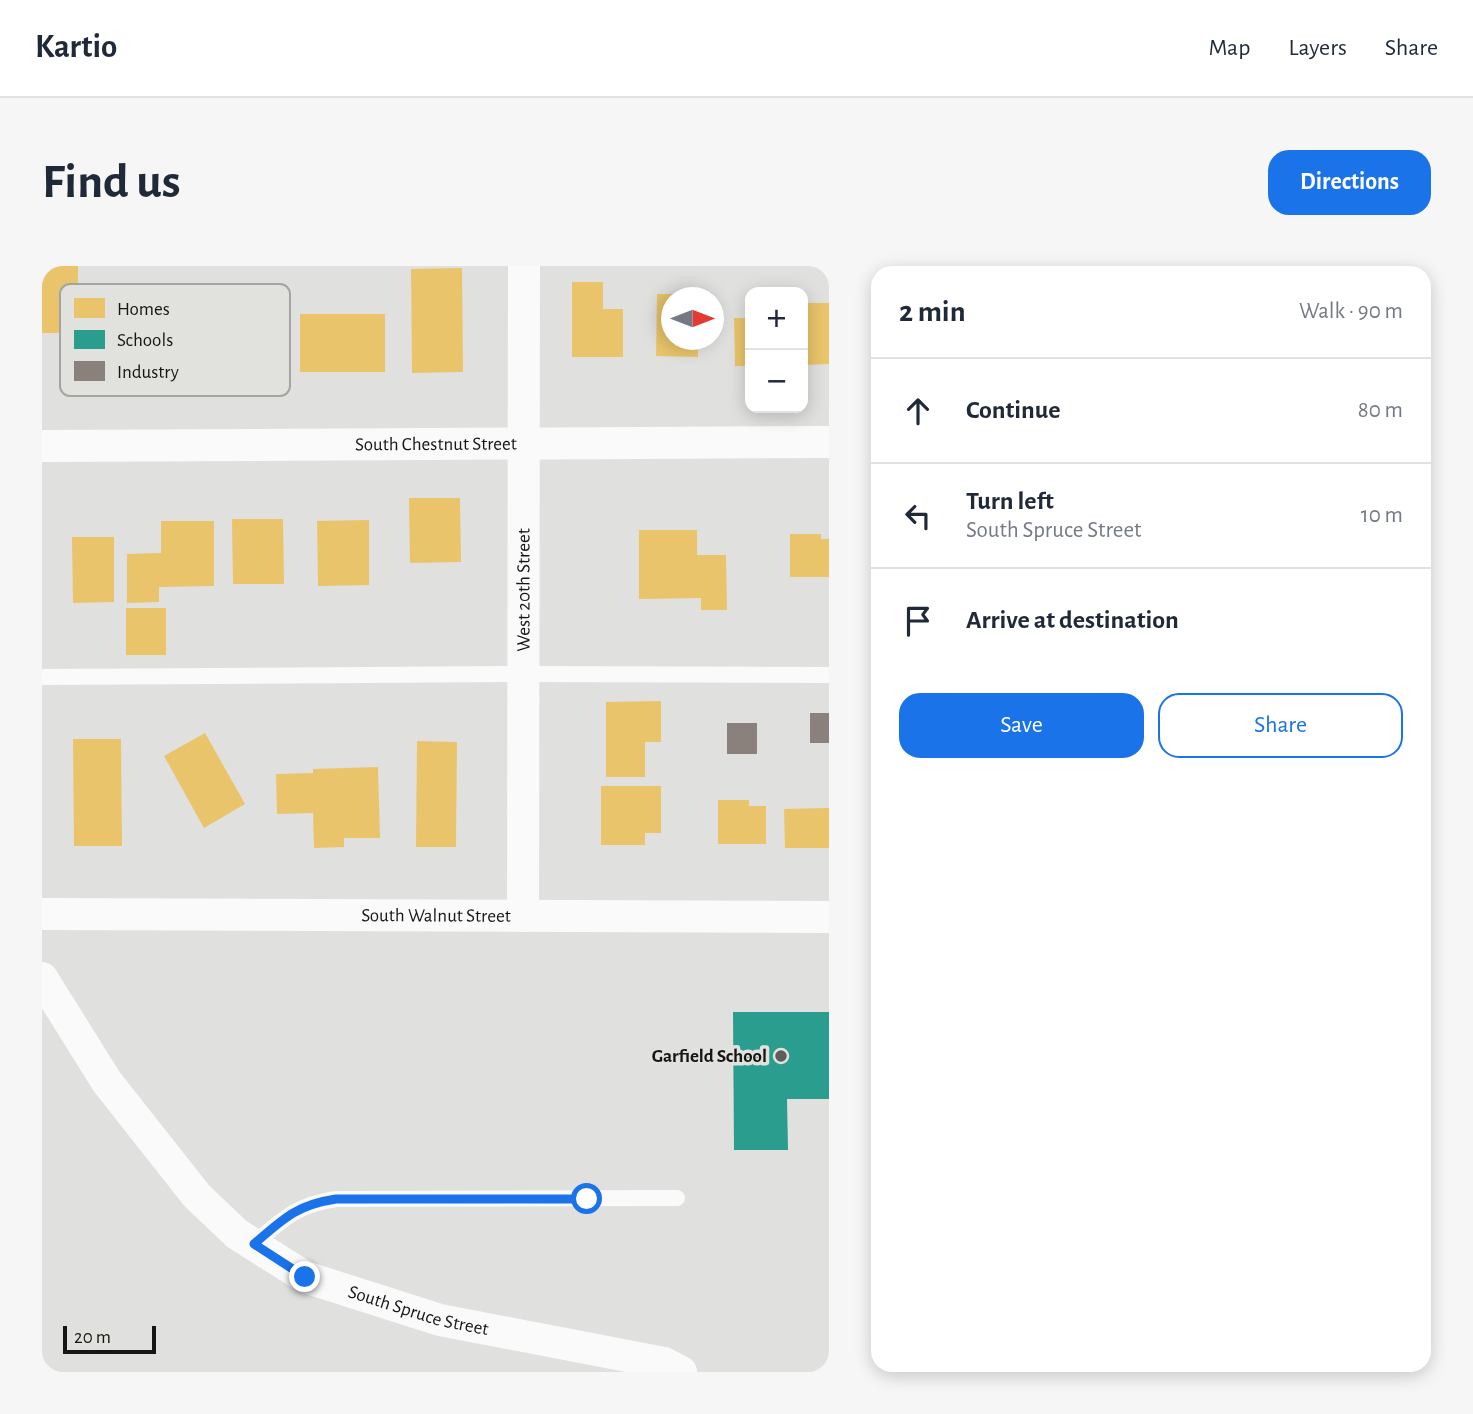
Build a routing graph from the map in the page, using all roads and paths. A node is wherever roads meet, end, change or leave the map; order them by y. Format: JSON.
{"nodes":[{"id":1,"x":524,"y":266,"type":"edge"},
{"id":2,"x":829,"y":442,"type":"edge"},
{"id":3,"x":523,"y":444,"type":"junction"},
{"id":4,"x":42,"y":446,"type":"edge"},
{"id":5,"x":524,"y":674,"type":"junction"},
{"id":6,"x":829,"y":675,"type":"edge"},
{"id":7,"x":42,"y":677,"type":"edge"},
{"id":8,"x":42,"y":914,"type":"edge"},
{"id":9,"x":523,"y":916,"type":"junction"},
{"id":10,"x":829,"y":917,"type":"edge"},
{"id":11,"x":42,"y":978,"type":"edge"},
{"id":12,"x":677,"y":1198,"type":"dead end"},
{"id":13,"x":254,"y":1244,"type":"junction"},
{"id":14,"x":681,"y":1372,"type":"edge"}],
"edges":[{"from":1,"to":3,"type":"street","name":"West 20th Street"},
{"from":2,"to":3,"type":"street","name":"South Chestnut Street"},
{"from":3,"to":4,"type":"street","name":"South Chestnut Street"},
{"from":3,"to":5,"type":"street","name":"West 20th Street"},
{"from":5,"to":6,"type":"lane"},
{"from":5,"to":7,"type":"lane"},
{"from":5,"to":9,"type":"street","name":"West 20th Street"},
{"from":8,"to":9,"type":"street","name":"South Walnut Street"},
{"from":9,"to":10,"type":"street","name":"South Walnut Street"},
{"from":11,"to":13,"type":"street","name":"South Spruce Street"},
{"from":12,"to":13,"type":"lane"},
{"from":13,"to":14,"type":"street","name":"South Spruce Street"}]}
